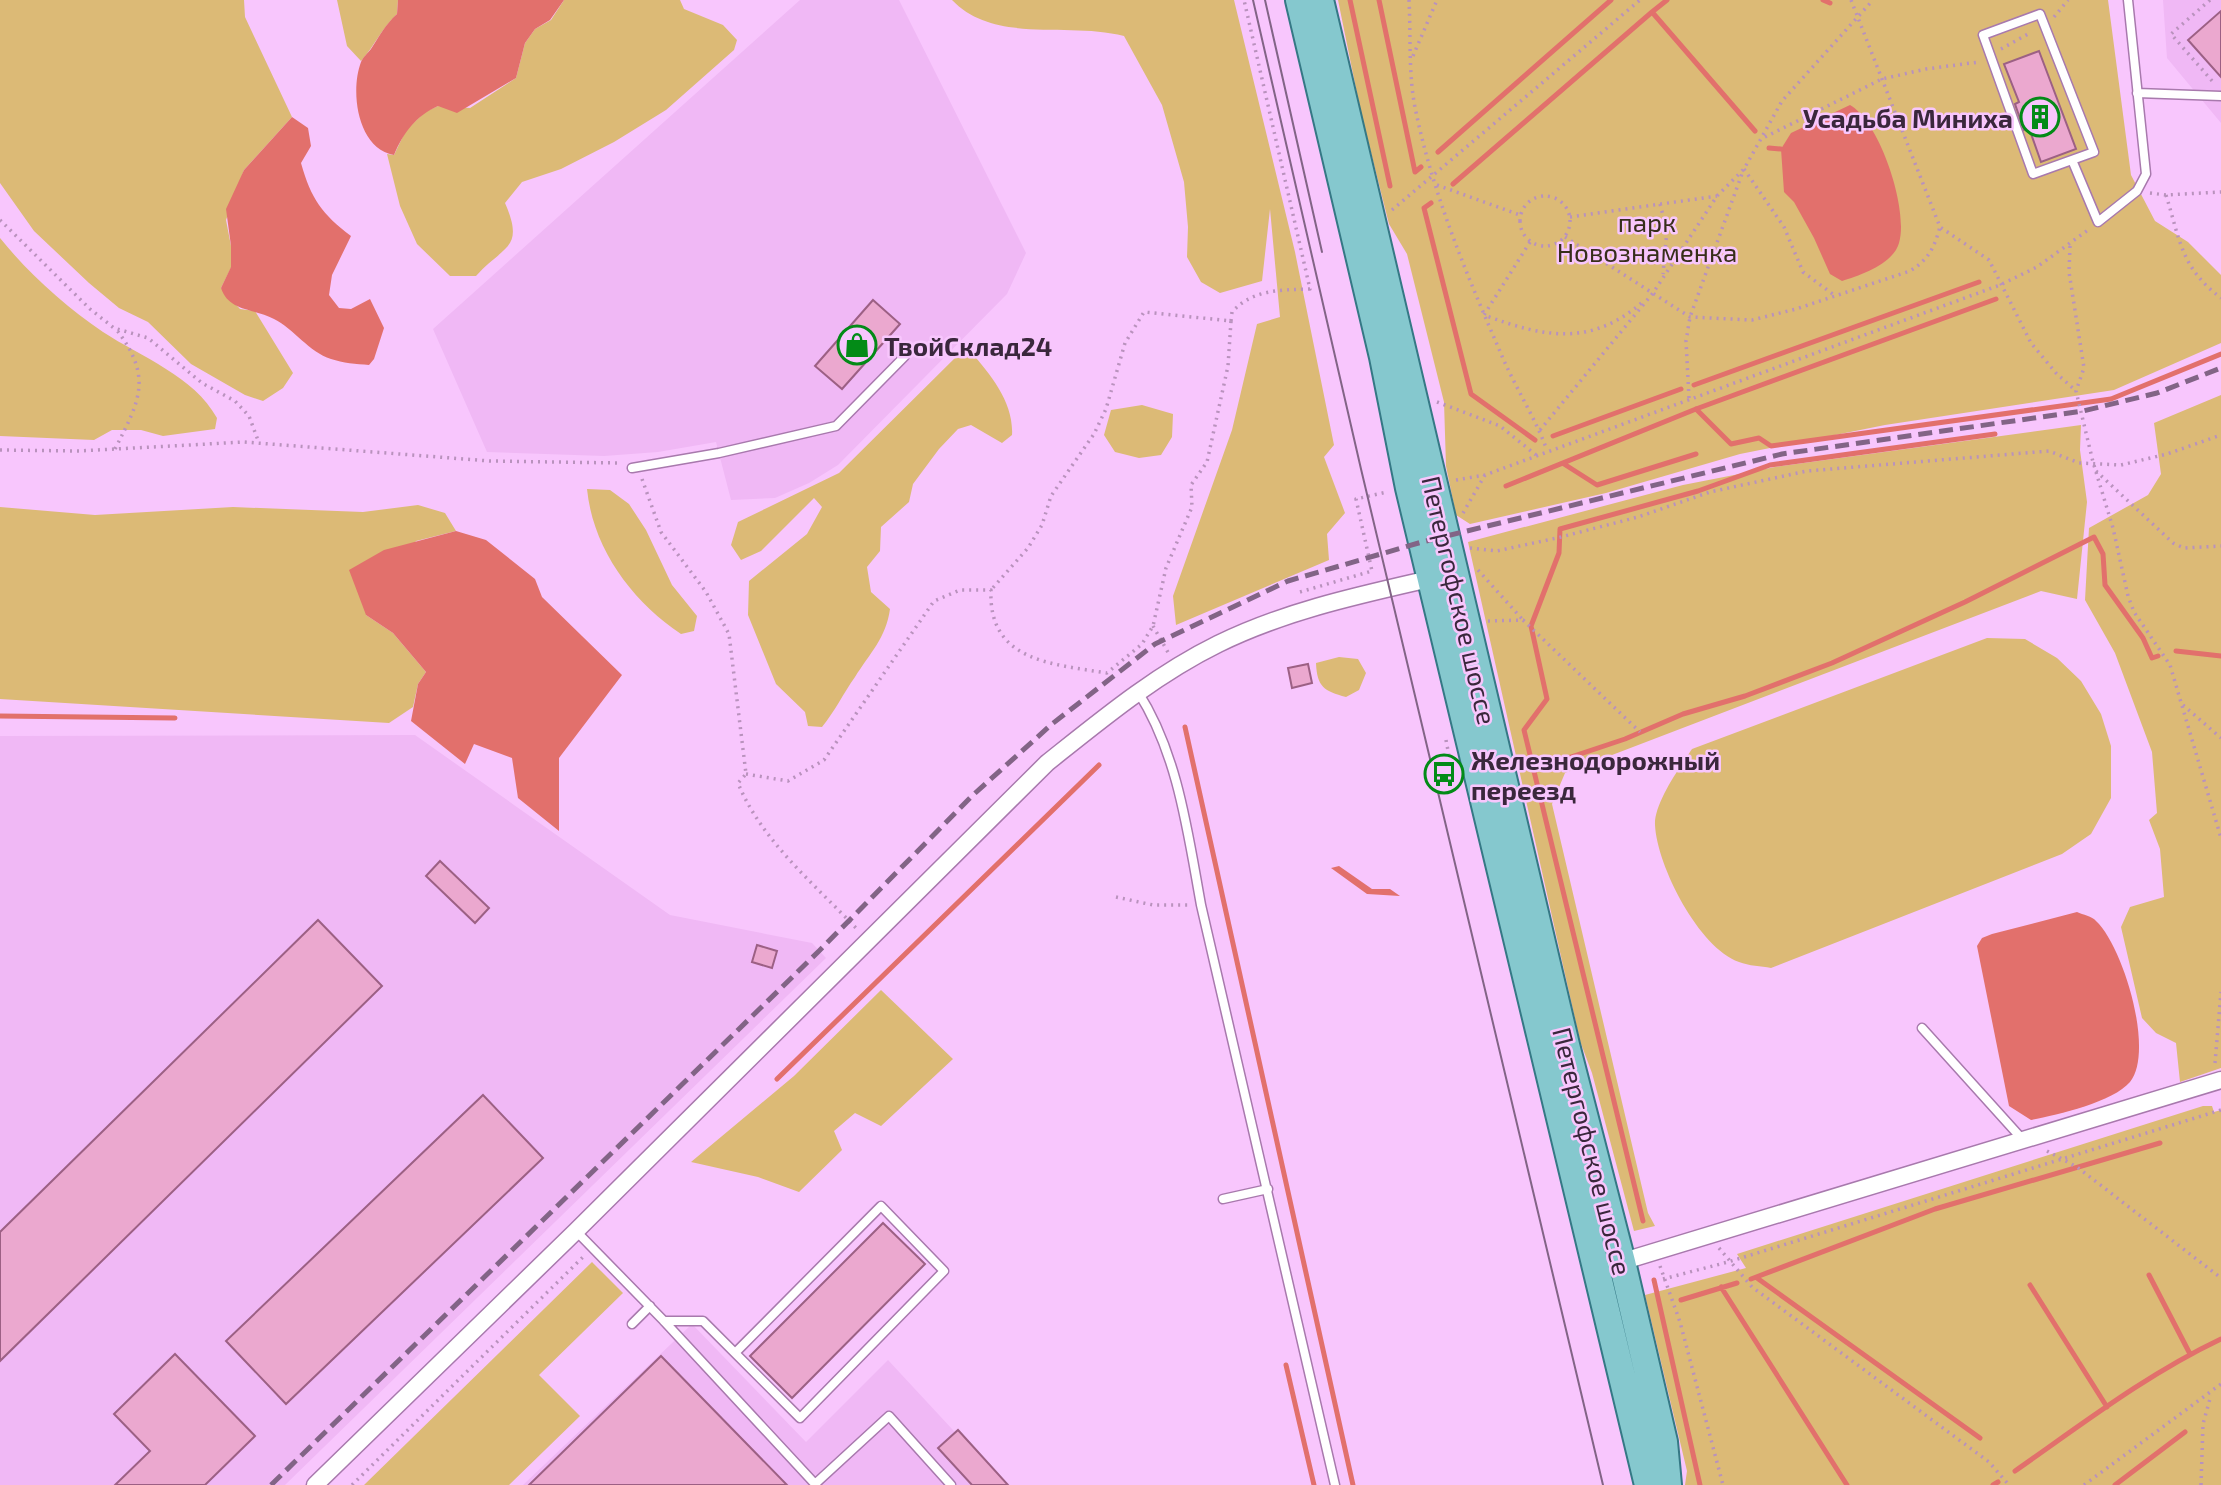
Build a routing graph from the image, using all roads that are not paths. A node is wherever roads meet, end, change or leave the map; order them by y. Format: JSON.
{"nodes":[{"id":1,"x":1299,"y":0,"type":"edge"},
{"id":2,"x":1320,"y":0,"type":"edge"},
{"id":3,"x":2128,"y":0,"type":"edge"},
{"id":4,"x":2137,"y":93,"type":"junction"},
{"id":5,"x":2221,"y":94,"type":"edge"},
{"id":6,"x":2072,"y":160,"type":"junction"},
{"id":7,"x":905,"y":356,"type":"dead end"},
{"id":8,"x":632,"y":468,"type":"road end"},
{"id":9,"x":1457,"y":568,"type":"junction"},
{"id":10,"x":1138,"y":692,"type":"junction"},
{"id":11,"x":1922,"y":1028,"type":"dead end"},
{"id":12,"x":2218,"y":1077,"type":"edge"},
{"id":13,"x":2023,"y":1140,"type":"junction"},
{"id":14,"x":1268,"y":1189,"type":"junction"},
{"id":15,"x":1223,"y":1199,"type":"dead end"},
{"id":16,"x":576,"y":1231,"type":"junction"},
{"id":17,"x":1610,"y":1265,"type":"junction"},
{"id":18,"x":650,"y":1306,"type":"junction"},
{"id":19,"x":664,"y":1321,"type":"junction"},
{"id":20,"x":632,"y":1324,"type":"dead end"},
{"id":21,"x":735,"y":1353,"type":"junction"},
{"id":22,"x":816,"y":1484,"type":"edge"},
{"id":23,"x":315,"y":1485,"type":"edge"},
{"id":24,"x":951,"y":1485,"type":"edge"},
{"id":25,"x":1335,"y":1485,"type":"edge"},
{"id":26,"x":1648,"y":1485,"type":"edge"},
{"id":27,"x":1668,"y":1485,"type":"edge"}],
"edges":[{"from":1,"to":9,"type":"main road","name":"Петергофское шоссе"},
{"from":2,"to":9,"type":"main road","name":"Петергофское шоссе"},
{"from":3,"to":4,"type":"lane"},
{"from":4,"to":5,"type":"lane"},
{"from":4,"to":6,"type":"lane"},
{"from":6,"to":6,"type":"lane"},
{"from":7,"to":8,"type":"lane"},
{"from":9,"to":10,"type":"street"},
{"from":9,"to":17,"type":"main road","name":"Петергофское шоссе"},
{"from":10,"to":14,"type":"lane"},
{"from":10,"to":16,"type":"street"},
{"from":11,"to":13,"type":"lane"},
{"from":12,"to":13,"type":"street"},
{"from":13,"to":17,"type":"street"},
{"from":14,"to":15,"type":"lane"},
{"from":14,"to":25,"type":"lane"},
{"from":16,"to":18,"type":"lane"},
{"from":16,"to":23,"type":"street"},
{"from":17,"to":26,"type":"main road","name":"Петергофское шоссе"},
{"from":17,"to":27,"type":"main road","name":"Петергофское шоссе"},
{"from":18,"to":19,"type":"lane"},
{"from":18,"to":20,"type":"lane"},
{"from":19,"to":21,"type":"lane"},
{"from":19,"to":22,"type":"lane"},
{"from":21,"to":21,"type":"lane"},
{"from":22,"to":24,"type":"lane"}]}
